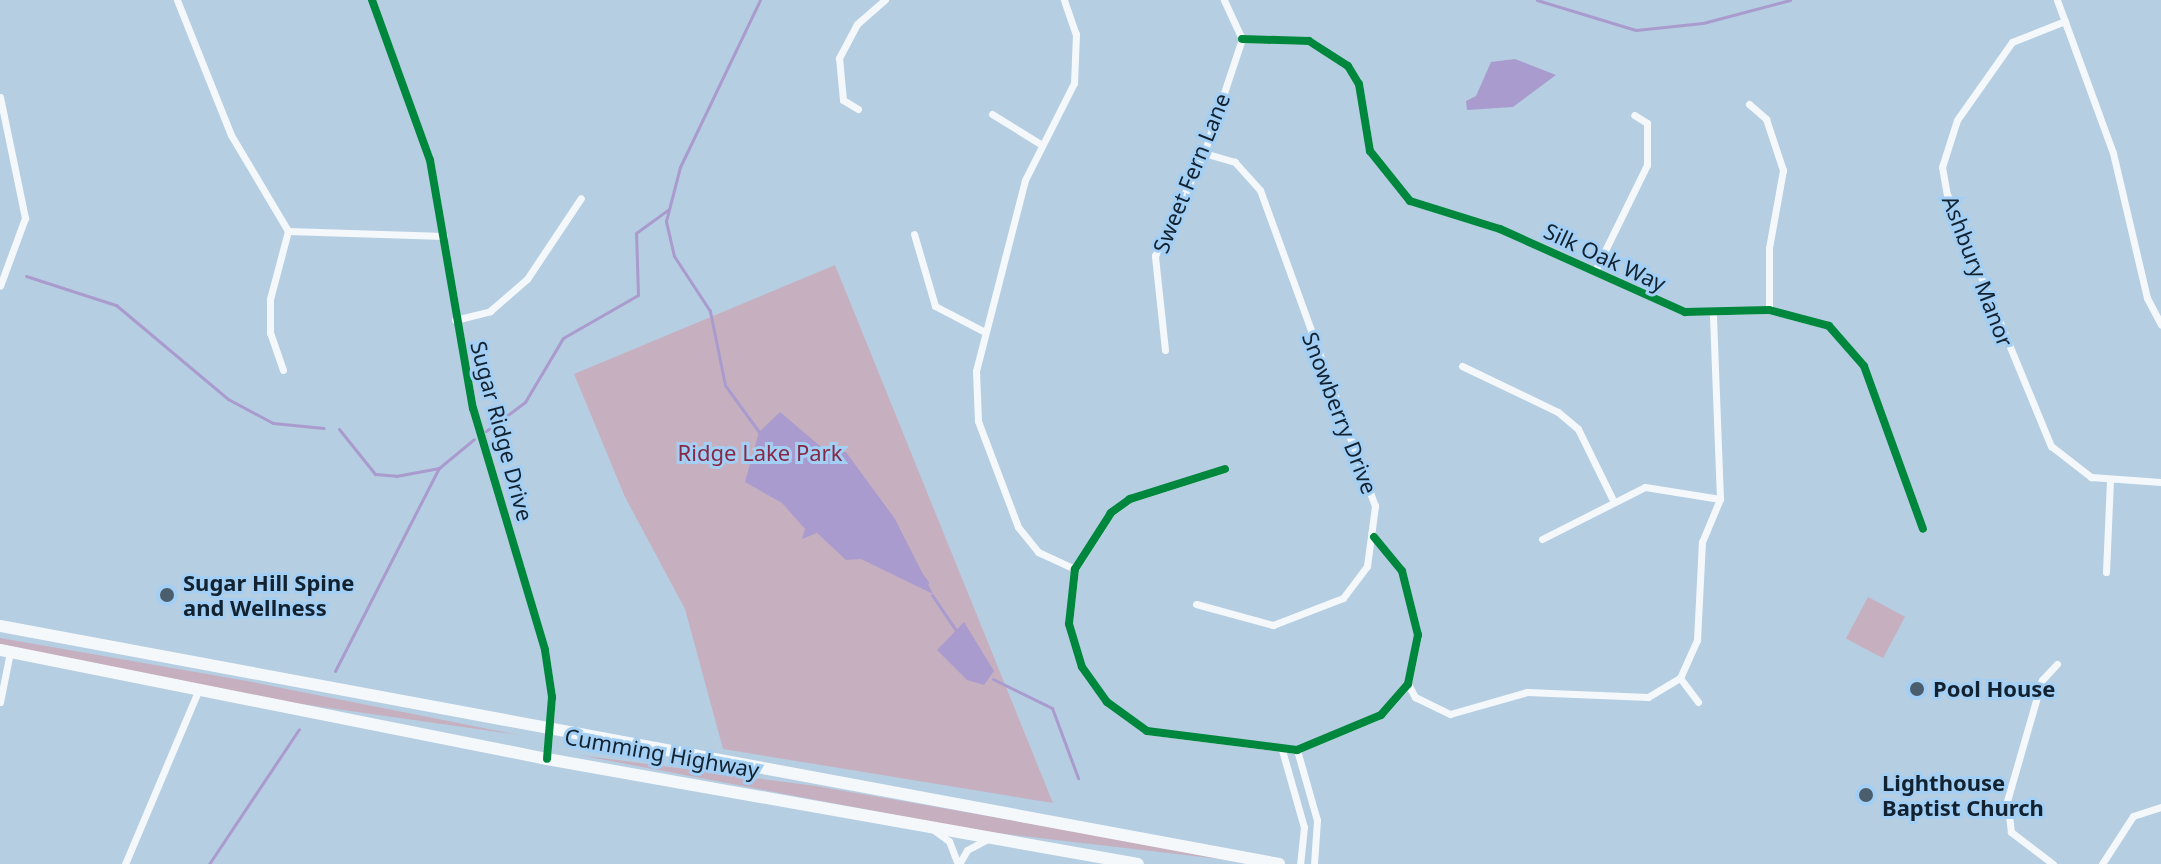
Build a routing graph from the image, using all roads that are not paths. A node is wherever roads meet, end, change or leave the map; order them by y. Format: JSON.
{"nodes":[{"id":1,"x":177,"y":0,"type":"edge"},
{"id":2,"x":372,"y":0,"type":"edge"},
{"id":3,"x":885,"y":0,"type":"edge"},
{"id":4,"x":1064,"y":0,"type":"edge"},
{"id":5,"x":1224,"y":0,"type":"edge"},
{"id":6,"x":2057,"y":0,"type":"edge"},
{"id":7,"x":2065,"y":21,"type":"junction"},
{"id":8,"x":1242,"y":39,"type":"junction"},
{"id":9,"x":0,"y":97,"type":"edge"},
{"id":10,"x":1749,"y":104,"type":"dead end"},
{"id":11,"x":858,"y":109,"type":"dead end"},
{"id":12,"x":992,"y":114,"type":"dead end"},
{"id":13,"x":1634,"y":115,"type":"dead end"},
{"id":14,"x":1039,"y":143,"type":"junction"},
{"id":15,"x":1204,"y":153,"type":"junction"},
{"id":16,"x":581,"y":198,"type":"dead end"},
{"id":17,"x":288,"y":231,"type":"junction"},
{"id":18,"x":914,"y":234,"type":"dead end"},
{"id":19,"x":444,"y":236,"type":"junction"},
{"id":20,"x":1595,"y":271,"type":"junction"},
{"id":21,"x":0,"y":286,"type":"edge"},
{"id":22,"x":1769,"y":310,"type":"junction"},
{"id":23,"x":1713,"y":315,"type":"junction"},
{"id":24,"x":455,"y":320,"type":"junction"},
{"id":25,"x":2161,"y":324,"type":"edge"},
{"id":26,"x":985,"y":332,"type":"junction"},
{"id":27,"x":1165,"y":350,"type":"dead end"},
{"id":28,"x":1462,"y":366,"type":"dead end"},
{"id":29,"x":283,"y":370,"type":"dead end"},
{"id":30,"x":1225,"y":469,"type":"dead end"},
{"id":31,"x":2110,"y":481,"type":"junction"},
{"id":32,"x":2161,"y":482,"type":"edge"},
{"id":33,"x":1612,"y":498,"type":"junction"},
{"id":34,"x":1720,"y":499,"type":"junction"},
{"id":35,"x":1923,"y":529,"type":"dead end"},
{"id":36,"x":1374,"y":537,"type":"junction"},
{"id":37,"x":1542,"y":539,"type":"dead end"},
{"id":38,"x":1075,"y":569,"type":"junction"},
{"id":39,"x":2106,"y":572,"type":"dead end"},
{"id":40,"x":1196,"y":604,"type":"dead end"},
{"id":41,"x":0,"y":626,"type":"edge"},
{"id":42,"x":5,"y":651,"type":"edge"},
{"id":43,"x":2057,"y":664,"type":"dead end"},
{"id":44,"x":1680,"y":678,"type":"junction"},
{"id":45,"x":1408,"y":684,"type":"junction"},
{"id":46,"x":198,"y":691,"type":"junction"},
{"id":47,"x":0,"y":702,"type":"edge"},
{"id":48,"x":1698,"y":702,"type":"dead end"},
{"id":49,"x":550,"y":734,"type":"junction"},
{"id":50,"x":1282,"y":750,"type":"junction"},
{"id":51,"x":1297,"y":750,"type":"junction"},
{"id":52,"x":547,"y":759,"type":"junction"},
{"id":53,"x":2161,"y":807,"type":"edge"},
{"id":54,"x":1313,"y":810,"type":"junction"},
{"id":55,"x":1298,"y":815,"type":"junction"},
{"id":56,"x":933,"y":830,"type":"junction"},
{"id":57,"x":990,"y":839,"type":"junction"},
{"id":58,"x":125,"y":864,"type":"edge"},
{"id":59,"x":958,"y":864,"type":"edge"},
{"id":60,"x":1138,"y":864,"type":"edge"},
{"id":61,"x":1279,"y":864,"type":"edge"},
{"id":62,"x":1300,"y":864,"type":"edge"},
{"id":63,"x":1314,"y":864,"type":"edge"},
{"id":64,"x":2053,"y":864,"type":"edge"},
{"id":65,"x":2102,"y":864,"type":"edge"}],
"edges":[{"from":1,"to":17,"type":"street"},
{"from":2,"to":19,"type":"street","name":"Sugar Ridge Drive"},
{"from":3,"to":11,"type":"street"},
{"from":4,"to":14,"type":"street"},
{"from":5,"to":8,"type":"street"},
{"from":6,"to":7,"type":"street"},
{"from":7,"to":25,"type":"street"},
{"from":7,"to":31,"type":"street","name":"Ashbury Manor"},
{"from":8,"to":15,"type":"street","name":"Sweet Fern Lane"},
{"from":8,"to":20,"type":"street","name":"Silk Oak Way"},
{"from":9,"to":21,"type":"street"},
{"from":10,"to":22,"type":"street"},
{"from":12,"to":14,"type":"street"},
{"from":13,"to":20,"type":"street"},
{"from":14,"to":26,"type":"street"},
{"from":15,"to":27,"type":"street","name":"Sweet Fern Lane"},
{"from":15,"to":36,"type":"street","name":"Snowberry Drive"},
{"from":16,"to":24,"type":"street"},
{"from":17,"to":19,"type":"street"},
{"from":17,"to":29,"type":"street"},
{"from":18,"to":26,"type":"street"},
{"from":19,"to":24,"type":"street","name":"Sugar Ridge Drive"},
{"from":20,"to":23,"type":"street","name":"Silk Oak Way"},
{"from":22,"to":23,"type":"street","name":"Silk Oak Way"},
{"from":22,"to":35,"type":"street","name":"Silk Oak Way"},
{"from":23,"to":34,"type":"street"},
{"from":24,"to":49,"type":"street","name":"Sugar Ridge Drive"},
{"from":26,"to":38,"type":"street"},
{"from":28,"to":33,"type":"street"},
{"from":30,"to":38,"type":"street"},
{"from":31,"to":32,"type":"street","name":"Ashbury Manor"},
{"from":31,"to":39,"type":"street"},
{"from":33,"to":34,"type":"street"},
{"from":33,"to":37,"type":"street"},
{"from":34,"to":44,"type":"street"},
{"from":36,"to":40,"type":"street","name":"Snowberry Drive"},
{"from":36,"to":45,"type":"street"},
{"from":38,"to":50,"type":"street"},
{"from":41,"to":49,"type":"highway","name":"Cumming Highway"},
{"from":42,"to":46,"type":"highway","name":"Cumming Highway"},
{"from":42,"to":47,"type":"street"},
{"from":43,"to":64,"type":"street"},
{"from":44,"to":45,"type":"street"},
{"from":44,"to":48,"type":"street"},
{"from":45,"to":51,"type":"street"},
{"from":46,"to":52,"type":"highway","name":"Cumming Highway"},
{"from":46,"to":58,"type":"street"},
{"from":49,"to":52,"type":"street","name":"Sugar Ridge Drive"},
{"from":49,"to":61,"type":"highway","name":"Cumming Highway"},
{"from":50,"to":51,"type":"street"},
{"from":50,"to":55,"type":"street"},
{"from":51,"to":54,"type":"street"},
{"from":52,"to":56,"type":"highway","name":"Cumming Highway"},
{"from":53,"to":65,"type":"street"},
{"from":54,"to":55,"type":"street"},
{"from":54,"to":63,"type":"street"},
{"from":55,"to":62,"type":"street"},
{"from":56,"to":57,"type":"highway","name":"Cumming Highway"},
{"from":56,"to":59,"type":"street"},
{"from":57,"to":59,"type":"street"},
{"from":57,"to":60,"type":"highway","name":"Cumming Highway"}]}
